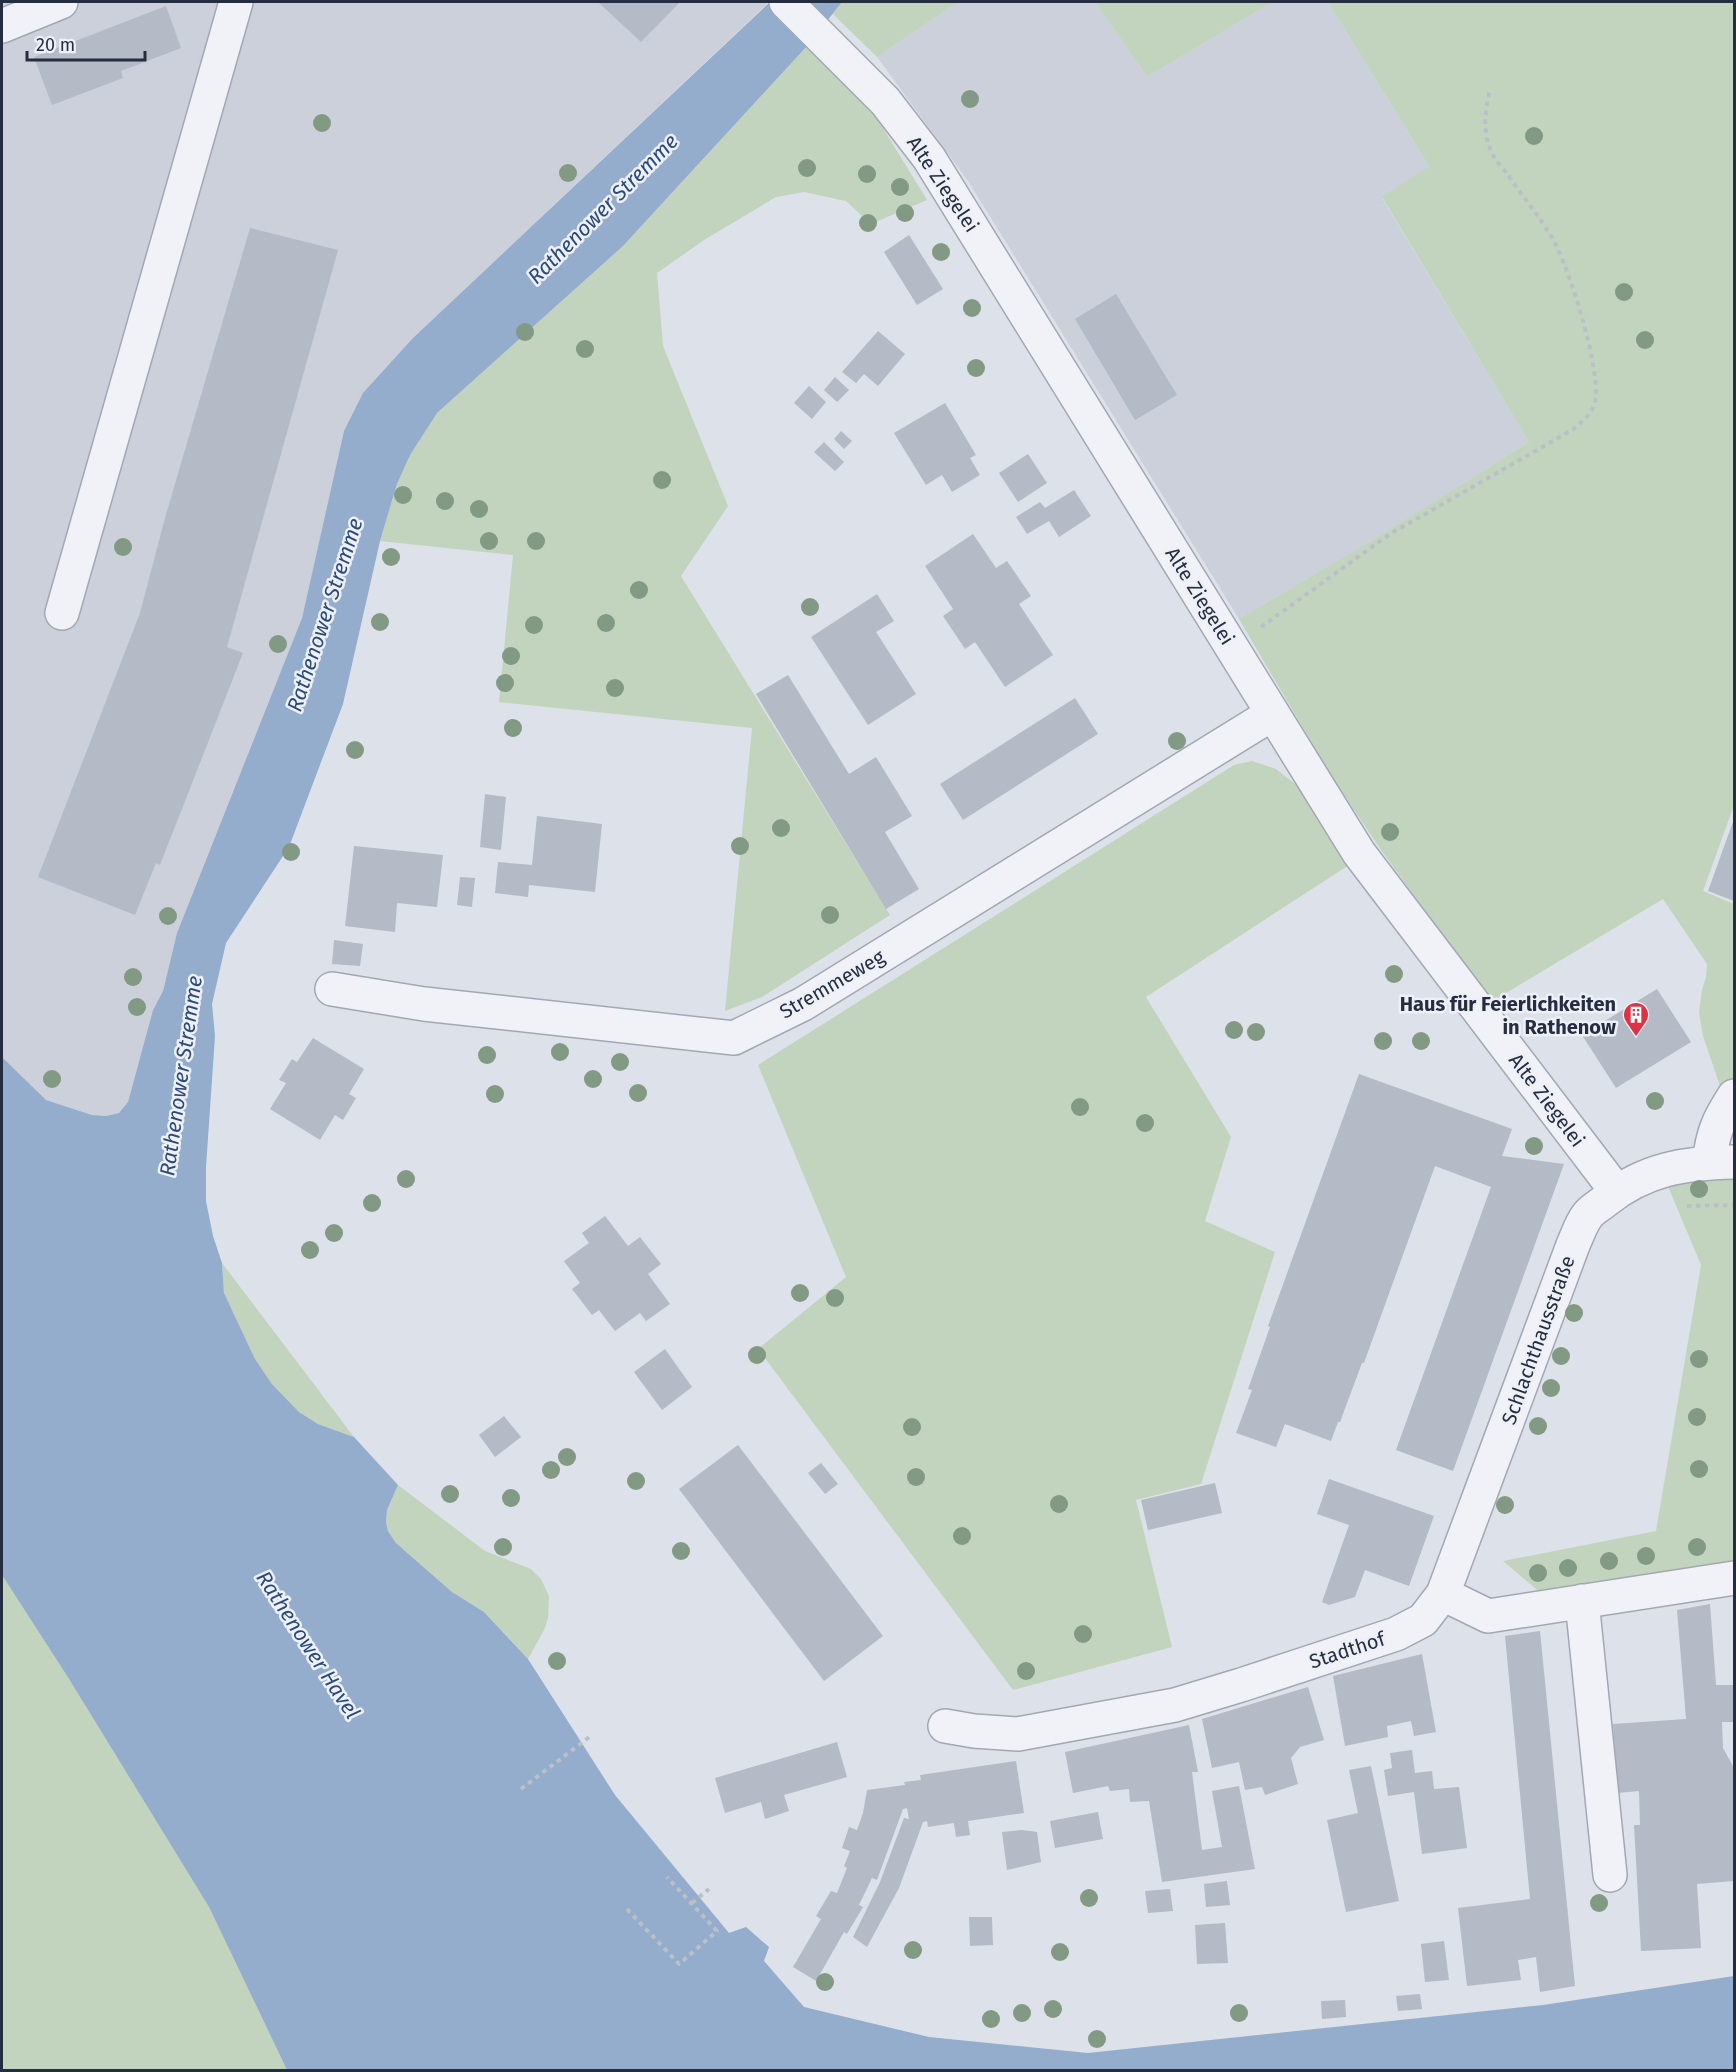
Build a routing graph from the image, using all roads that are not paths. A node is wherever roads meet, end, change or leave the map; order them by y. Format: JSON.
{"nodes":[{"id":1,"x":62,"y":2,"type":"edge"},
{"id":2,"x":236,"y":2,"type":"edge"},
{"id":3,"x":786,"y":2,"type":"edge"},
{"id":4,"x":2,"y":26,"type":"edge"},
{"id":5,"x":62,"y":613,"type":"dead end"},
{"id":6,"x":1272,"y":714,"type":"junction"},
{"id":7,"x":332,"y":989,"type":"dead end"},
{"id":8,"x":1734,"y":1096,"type":"edge"},
{"id":9,"x":1722,"y":1162,"type":"edge"},
{"id":10,"x":1617,"y":1192,"type":"junction"},
{"id":11,"x":1734,"y":1578,"type":"edge"},
{"id":12,"x":1443,"y":1594,"type":"junction"},
{"id":13,"x":1582,"y":1601,"type":"junction"},
{"id":14,"x":945,"y":1726,"type":"dead end"},
{"id":15,"x":1610,"y":1875,"type":"dead end"}],
"edges":[{"from":1,"to":4,"type":"street"},
{"from":2,"to":5,"type":"street"},
{"from":3,"to":6,"type":"street","name":"Alte Ziegelei"},
{"from":6,"to":7,"type":"street","name":"Stremmeweg"},
{"from":6,"to":10,"type":"street","name":"Alte Ziegelei"},
{"from":8,"to":9,"type":"street","name":"Schlachthausstraße"},
{"from":9,"to":10,"type":"street","name":"Schlachthausstraße"},
{"from":10,"to":12,"type":"street","name":"Schlachthausstraße"},
{"from":11,"to":13,"type":"street"},
{"from":12,"to":13,"type":"street"},
{"from":12,"to":14,"type":"street","name":"Stadthof"},
{"from":13,"to":15,"type":"street"}]}
